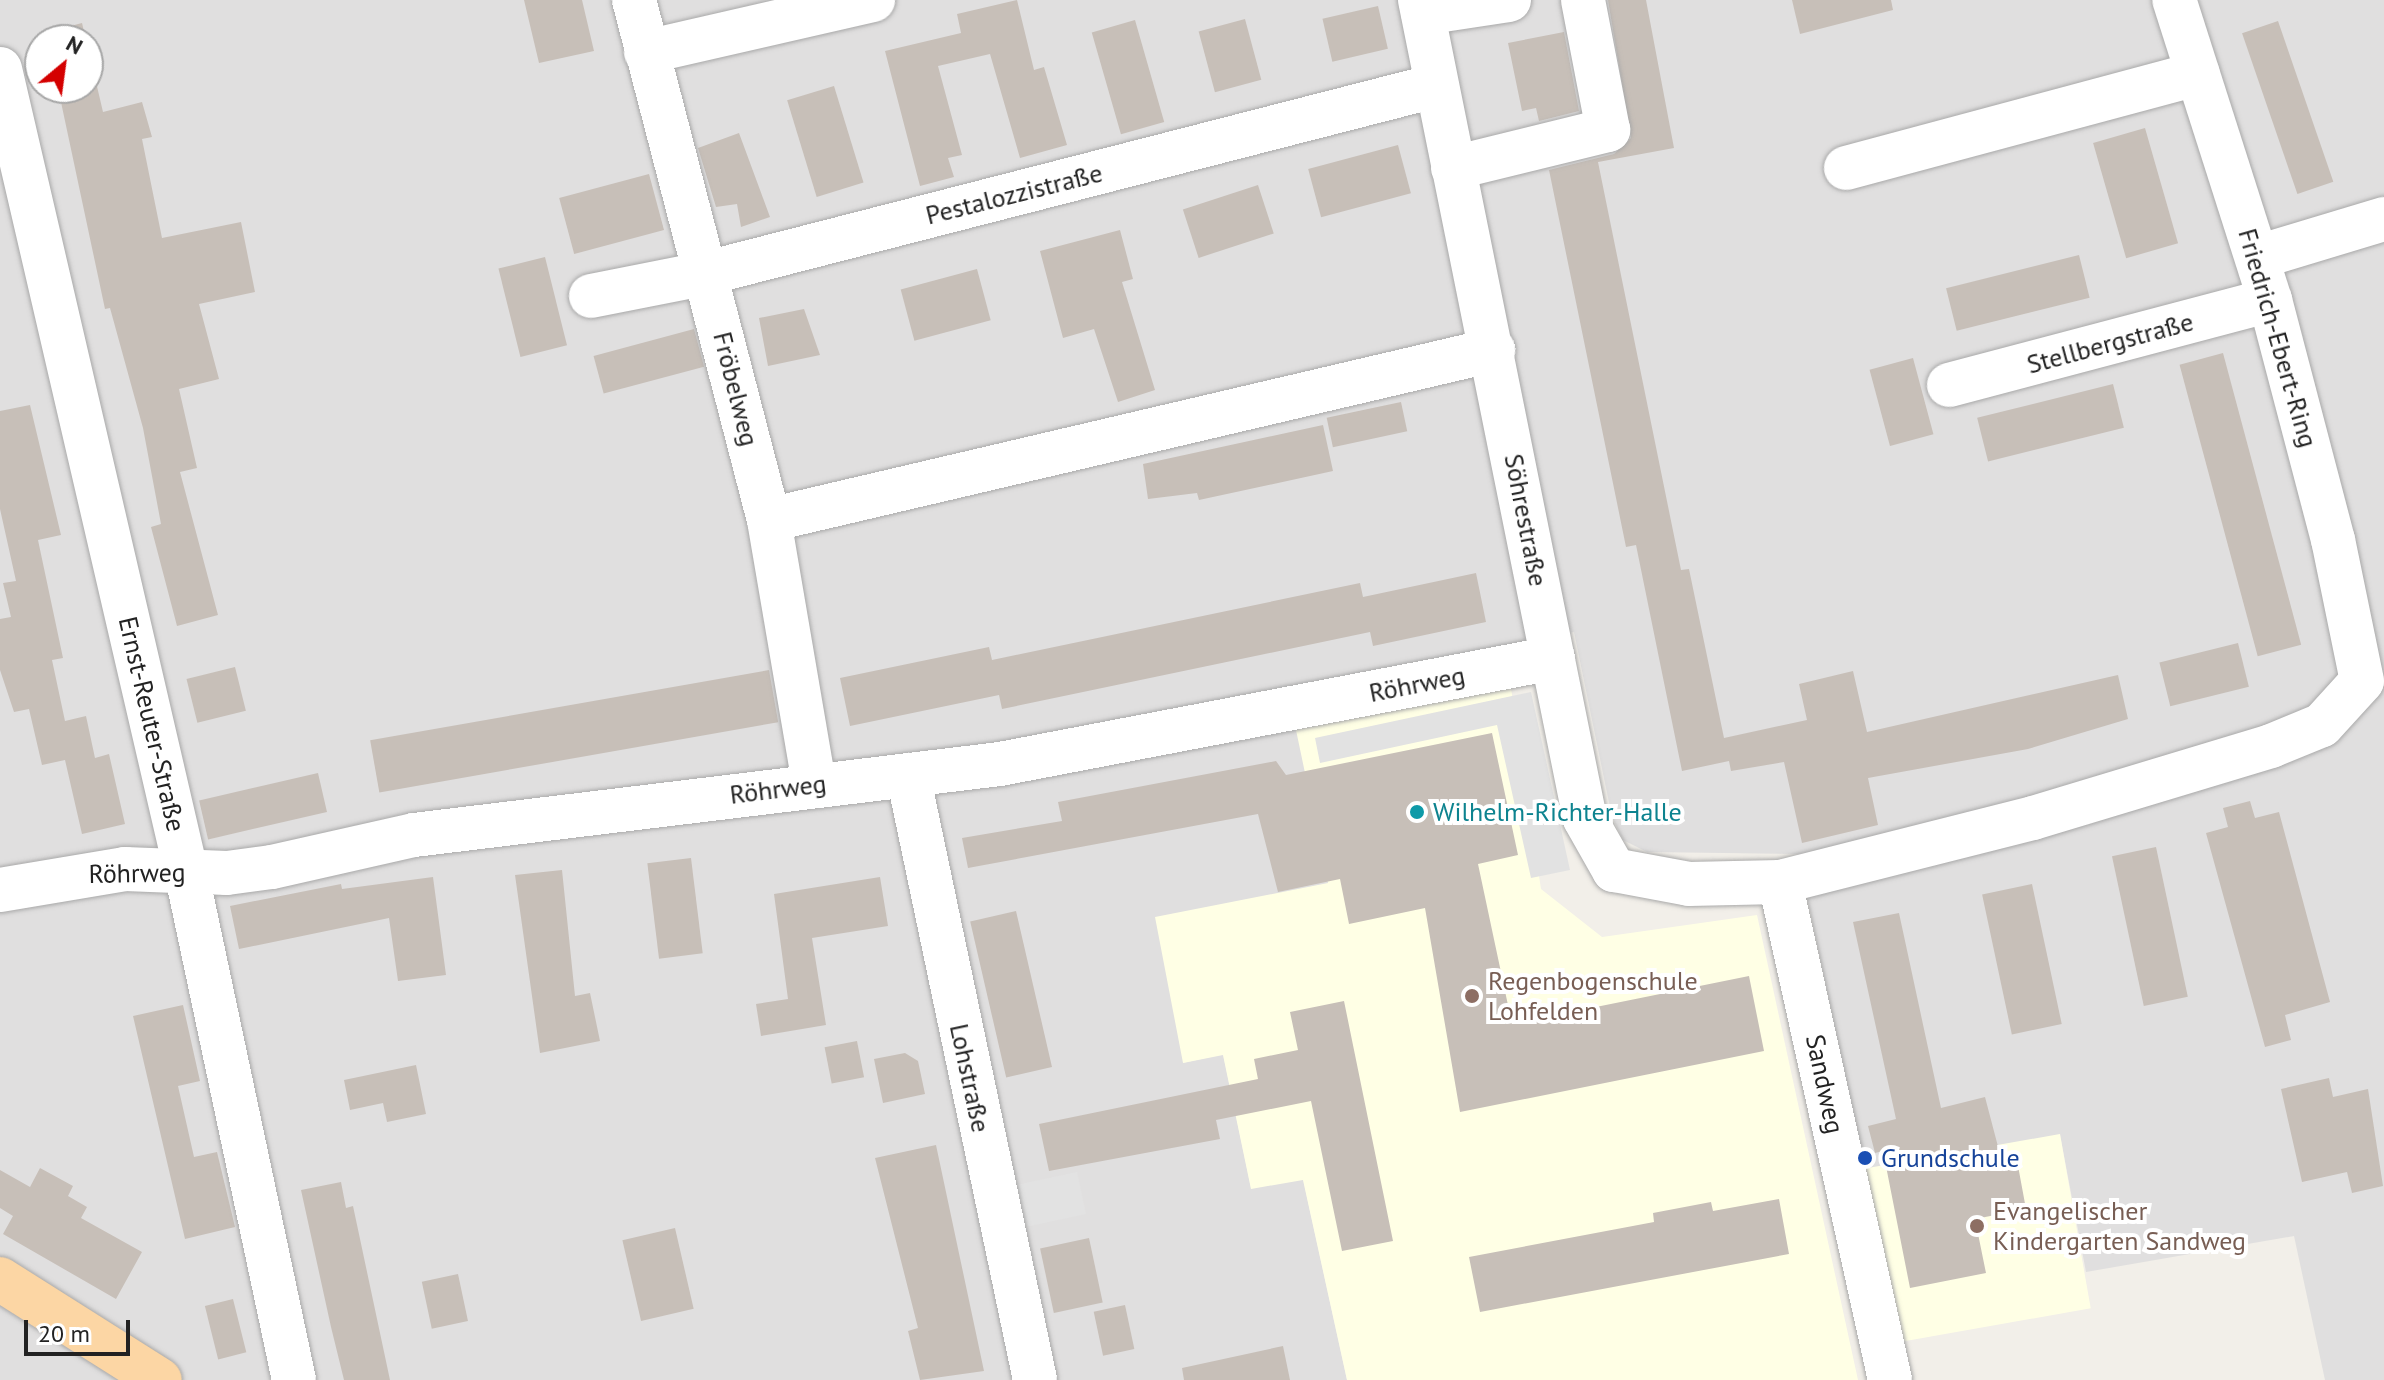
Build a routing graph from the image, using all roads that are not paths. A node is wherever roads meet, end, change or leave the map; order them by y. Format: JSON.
{"nodes":[{"id":1,"x":634,"y":0,"type":"edge"},
{"id":2,"x":873,"y":0,"type":"edge"},
{"id":3,"x":1509,"y":0,"type":"edge"},
{"id":4,"x":1583,"y":0,"type":"edge"},
{"id":5,"x":2174,"y":0,"type":"edge"},
{"id":6,"x":1422,"y":7,"type":"edge"},
{"id":7,"x":646,"y":52,"type":"junction"},
{"id":8,"x":0,"y":69,"type":"edge"},
{"id":9,"x":2198,"y":74,"type":"junction"},
{"id":10,"x":1435,"y":86,"type":"junction"},
{"id":11,"x":1453,"y":168,"type":"junction"},
{"id":12,"x":1846,"y":168,"type":"dead end"},
{"id":13,"x":14,"y":206,"type":"edge"},
{"id":14,"x":2384,"y":219,"type":"edge"},
{"id":15,"x":2258,"y":257,"type":"junction"},
{"id":16,"x":707,"y":273,"type":"junction"},
{"id":17,"x":591,"y":296,"type":"dead end"},
{"id":18,"x":2270,"y":300,"type":"junction"},
{"id":19,"x":1493,"y":350,"type":"junction"},
{"id":20,"x":1949,"y":385,"type":"dead end"},
{"id":21,"x":769,"y":520,"type":"junction"},
{"id":22,"x":1553,"y":658,"type":"junction"},
{"id":23,"x":2373,"y":693,"type":"edge"},
{"id":24,"x":908,"y":775,"type":"junction"},
{"id":25,"x":814,"y":784,"type":"junction"},
{"id":26,"x":186,"y":871,"type":"junction"},
{"id":27,"x":1780,"y":882,"type":"junction"},
{"id":28,"x":0,"y":890,"type":"edge"},
{"id":29,"x":0,"y":1279,"type":"edge"},
{"id":30,"x":160,"y":1380,"type":"edge"},
{"id":31,"x":294,"y":1380,"type":"edge"},
{"id":32,"x":1035,"y":1380,"type":"edge"},
{"id":33,"x":1890,"y":1380,"type":"edge"}],
"edges":[{"from":1,"to":7,"type":"street","name":"Fröbelweg"},
{"from":2,"to":7,"type":"street"},
{"from":3,"to":6,"type":"street"},
{"from":4,"to":11,"type":"street"},
{"from":5,"to":9,"type":"street","name":"Friedrich-Ebert-Ring"},
{"from":6,"to":10,"type":"street","name":"Söhrestraße"},
{"from":7,"to":16,"type":"street","name":"Fröbelweg"},
{"from":8,"to":13,"type":"street","name":"Ernst-Reuter-Straße"},
{"from":9,"to":12,"type":"street"},
{"from":9,"to":15,"type":"street","name":"Friedrich-Ebert-Ring"},
{"from":10,"to":11,"type":"street","name":"Söhrestraße"},
{"from":10,"to":16,"type":"street","name":"Pestalozzistraße"},
{"from":11,"to":19,"type":"street","name":"Söhrestraße"},
{"from":13,"to":26,"type":"street","name":"Ernst-Reuter-Straße"},
{"from":14,"to":15,"type":"street"},
{"from":15,"to":18,"type":"street","name":"Friedrich-Ebert-Ring"},
{"from":16,"to":17,"type":"street","name":"Pestalozzistraße"},
{"from":16,"to":21,"type":"street","name":"Fröbelweg"},
{"from":18,"to":20,"type":"street","name":"Stellbergstraße"},
{"from":18,"to":23,"type":"street","name":"Friedrich-Ebert-Ring"},
{"from":19,"to":21,"type":"street"},
{"from":19,"to":22,"type":"street","name":"Söhrestraße"},
{"from":21,"to":25,"type":"street","name":"Fröbelweg"},
{"from":22,"to":24,"type":"street","name":"Röhrweg"},
{"from":22,"to":27,"type":"street","name":"Söhrestraße"},
{"from":23,"to":27,"type":"street","name":"Friedrich-Ebert-Ring"},
{"from":24,"to":25,"type":"street","name":"Röhrweg"},
{"from":24,"to":32,"type":"street","name":"Lohstraße"},
{"from":25,"to":26,"type":"street","name":"Röhrweg"},
{"from":26,"to":28,"type":"street","name":"Röhrweg"},
{"from":26,"to":31,"type":"street","name":"Ernst-Reuter-Straße"},
{"from":27,"to":33,"type":"street","name":"Sandweg"},
{"from":29,"to":30,"type":"main road"}]}
